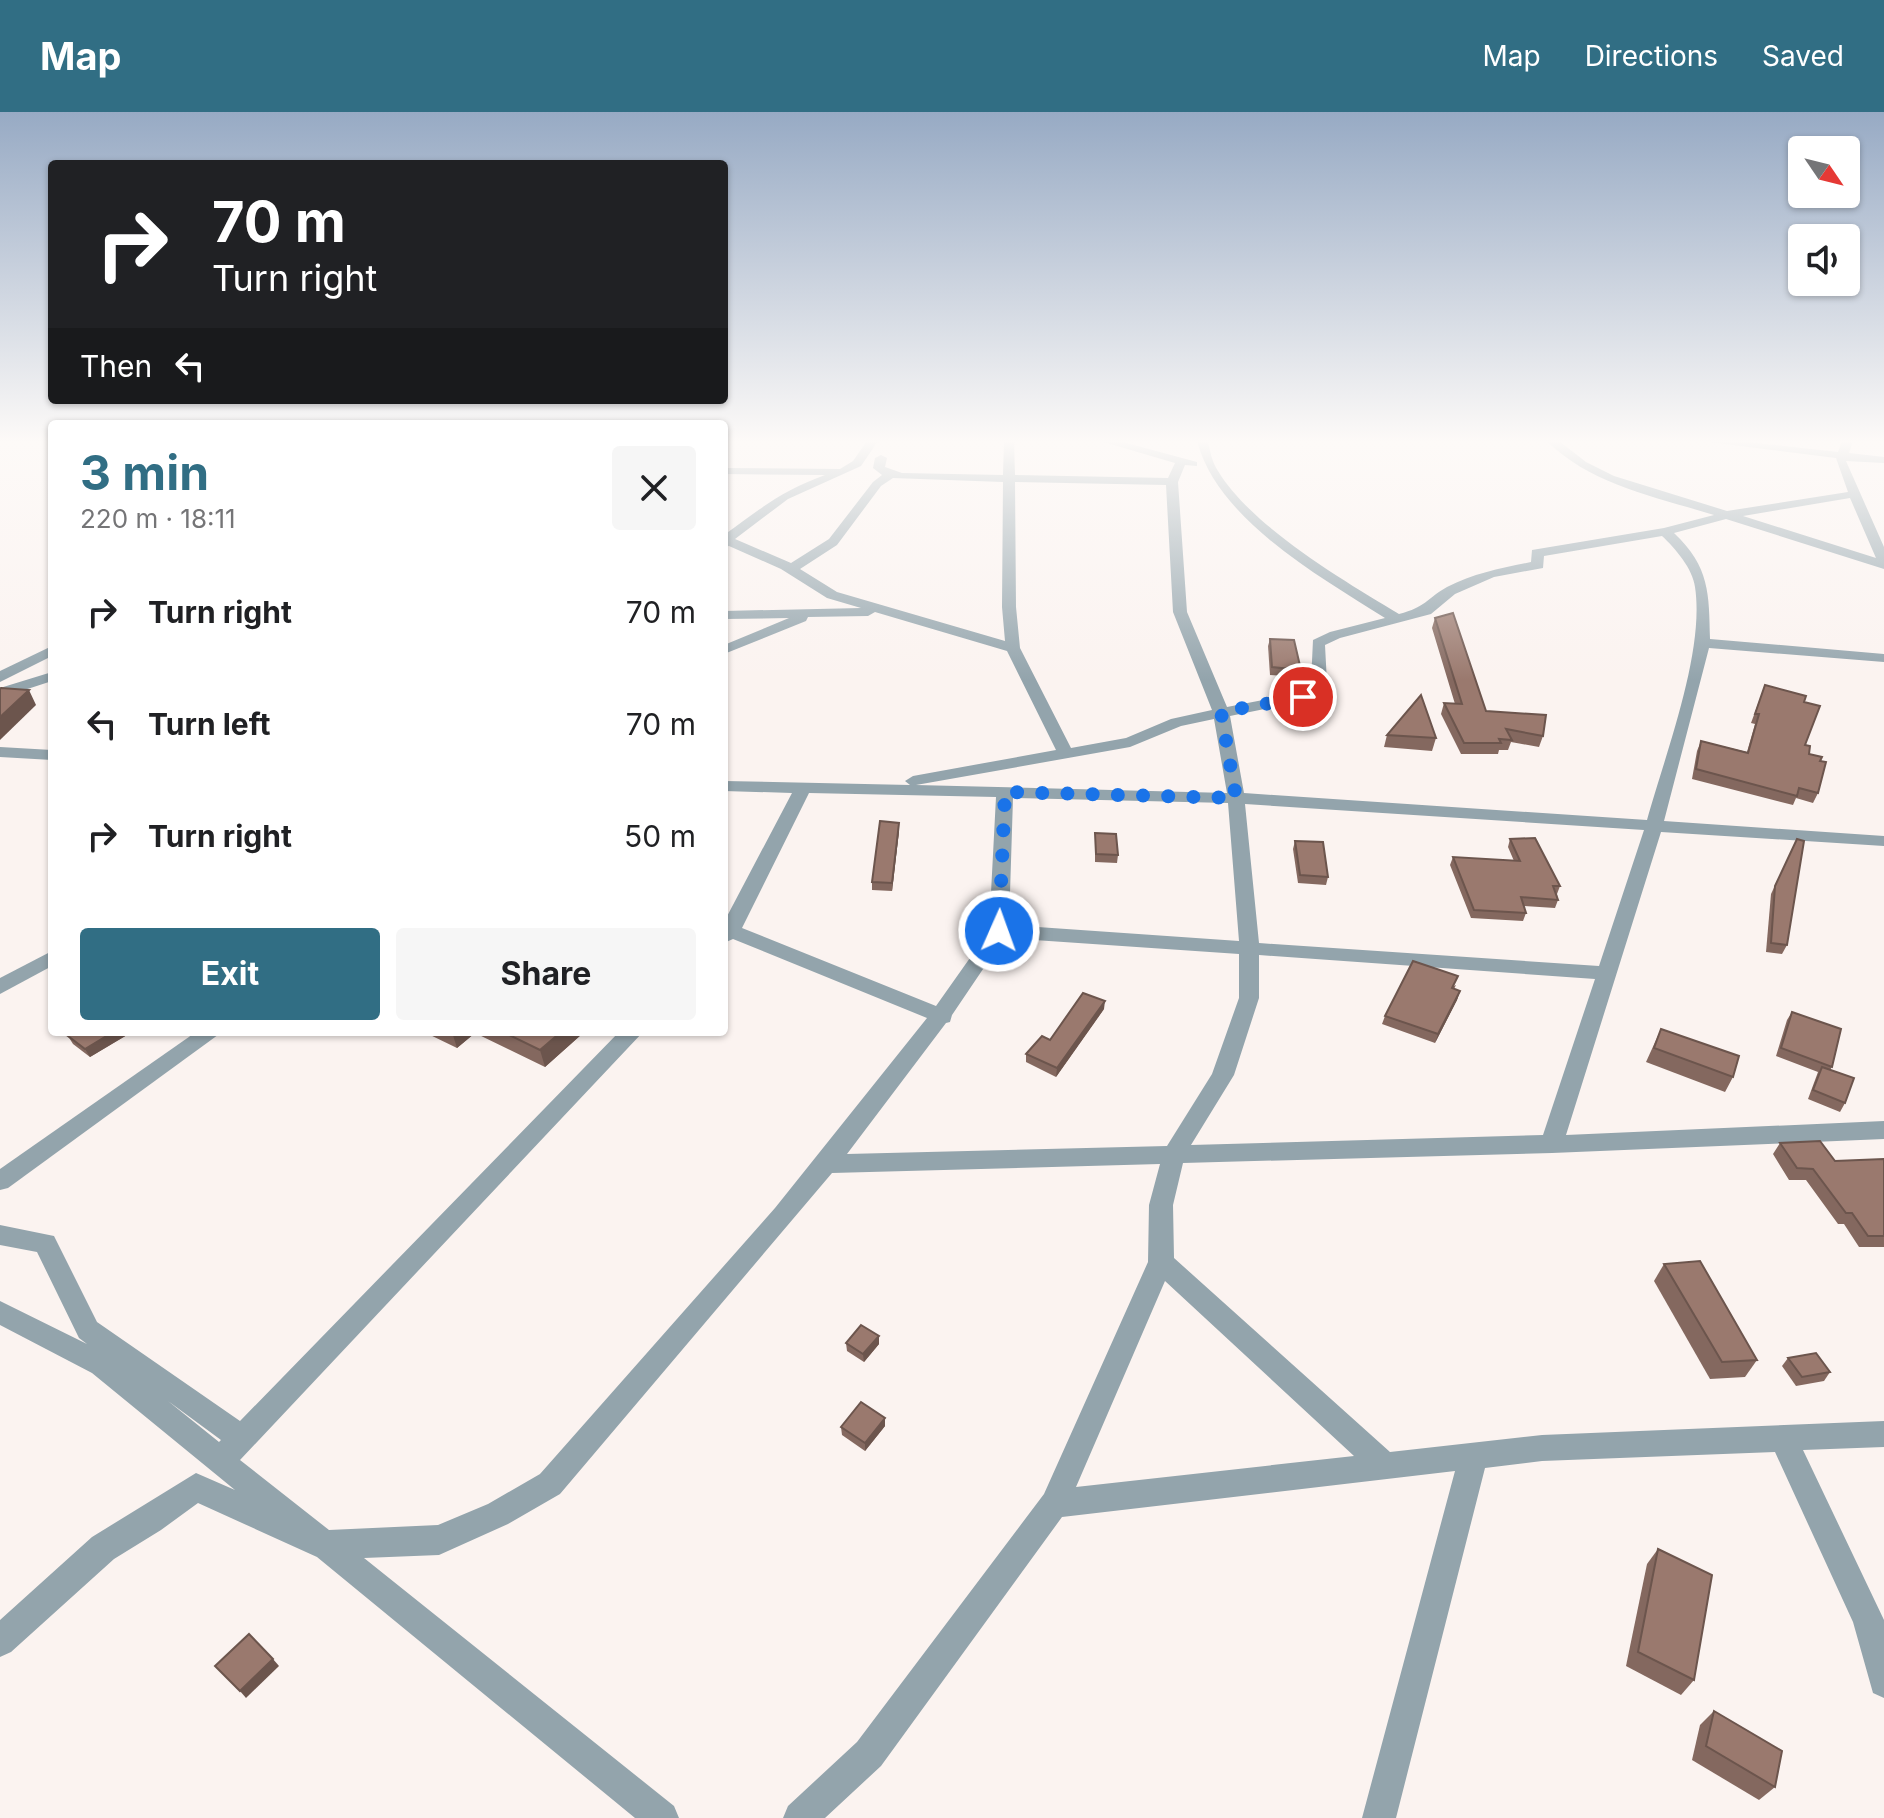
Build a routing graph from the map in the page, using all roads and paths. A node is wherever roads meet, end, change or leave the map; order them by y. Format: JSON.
{"nodes":[{"id":1,"x":750,"y":521,"type":"edge"},
{"id":2,"x":849,"y":521,"type":"edge"},
{"id":3,"x":1008,"y":521,"type":"edge"},
{"id":4,"x":1174,"y":521,"type":"edge"},
{"id":5,"x":1259,"y":521,"type":"edge"},
{"id":6,"x":1707,"y":521,"type":"edge"},
{"id":7,"x":1745,"y":521,"type":"edge"},
{"id":8,"x":1870,"y":521,"type":"edge"},
{"id":9,"x":1665,"y":532,"type":"junction"},
{"id":10,"x":728,"y":536,"type":"edge"},
{"id":11,"x":1884,"y":563,"type":"edge"},
{"id":12,"x":791,"y":569,"type":"junction"},
{"id":13,"x":885,"y":611,"type":"junction"},
{"id":14,"x":815,"y":613,"type":"junction"},
{"id":15,"x":728,"y":615,"type":"edge"},
{"id":16,"x":1397,"y":619,"type":"junction"},
{"id":17,"x":1703,"y":643,"type":"junction"},
{"id":18,"x":728,"y":647,"type":"edge"},
{"id":19,"x":1013,"y":648,"type":"junction"},
{"id":20,"x":48,"y":652,"type":"edge"},
{"id":21,"x":1884,"y":658,"type":"edge"},
{"id":22,"x":0,"y":677,"type":"edge"},
{"id":23,"x":48,"y":677,"type":"edge"},
{"id":24,"x":0,"y":693,"type":"edge"},
{"id":25,"x":1221,"y":712,"type":"junction"},
{"id":26,"x":0,"y":752,"type":"edge"},
{"id":27,"x":1065,"y":753,"type":"junction"},
{"id":28,"x":48,"y":755,"type":"edge"},
{"id":29,"x":728,"y":786,"type":"edge"},
{"id":30,"x":804,"y":786,"type":"junction"},
{"id":31,"x":874,"y":788,"type":"junction"},
{"id":32,"x":1005,"y":792,"type":"junction"},
{"id":33,"x":1236,"y":798,"type":"junction"},
{"id":34,"x":1654,"y":827,"type":"junction"},
{"id":35,"x":1884,"y":841,"type":"edge"},
{"id":36,"x":728,"y":930,"type":"edge"},
{"id":37,"x":999,"y":931,"type":"junction"},
{"id":38,"x":728,"y":932,"type":"edge"},
{"id":39,"x":1250,"y":949,"type":"junction"},
{"id":40,"x":48,"y":959,"type":"edge"},
{"id":41,"x":1607,"y":973,"type":"junction"},
{"id":42,"x":0,"y":987,"type":"edge"},
{"id":43,"x":943,"y":1017,"type":"junction"},
{"id":44,"x":205,"y":1036,"type":"edge"},
{"id":45,"x":628,"y":1036,"type":"edge"},
{"id":46,"x":1884,"y":1130,"type":"edge"},
{"id":47,"x":1552,"y":1144,"type":"junction"},
{"id":48,"x":1174,"y":1154,"type":"junction"},
{"id":49,"x":828,"y":1164,"type":"junction"},
{"id":50,"x":0,"y":1181,"type":"edge"},
{"id":51,"x":0,"y":1235,"type":"edge"},
{"id":52,"x":1161,"y":1262,"type":"junction"},
{"id":53,"x":0,"y":1312,"type":"edge"},
{"id":54,"x":1884,"y":1434,"type":"edge"},
{"id":55,"x":242,"y":1438,"type":"junction"},
{"id":56,"x":1783,"y":1438,"type":"junction"},
{"id":57,"x":1474,"y":1454,"type":"junction"},
{"id":58,"x":220,"y":1461,"type":"junction"},
{"id":59,"x":1384,"y":1465,"type":"junction"},
{"id":60,"x":1054,"y":1504,"type":"junction"},
{"id":61,"x":323,"y":1545,"type":"junction"},
{"id":62,"x":0,"y":1641,"type":"edge"},
{"id":63,"x":1884,"y":1682,"type":"edge"},
{"id":64,"x":662,"y":1818,"type":"edge"},
{"id":65,"x":800,"y":1818,"type":"edge"},
{"id":66,"x":1379,"y":1818,"type":"edge"}],
"edges":[{"from":1,"to":10,"type":"street"},
{"from":2,"to":12,"type":"street"},
{"from":3,"to":19,"type":"street"},
{"from":4,"to":25,"type":"street"},
{"from":5,"to":16,"type":"street"},
{"from":6,"to":9,"type":"street"},
{"from":7,"to":11,"type":"street"},
{"from":8,"to":11,"type":"street"},
{"from":9,"to":16,"type":"street"},
{"from":9,"to":17,"type":"street"},
{"from":10,"to":12,"type":"street"},
{"from":12,"to":13,"type":"street"},
{"from":13,"to":14,"type":"street"},
{"from":13,"to":19,"type":"street"},
{"from":14,"to":15,"type":"street"},
{"from":14,"to":18,"type":"street"},
{"from":16,"to":25,"type":"street"},
{"from":17,"to":21,"type":"street"},
{"from":17,"to":34,"type":"street"},
{"from":19,"to":27,"type":"street"},
{"from":20,"to":22,"type":"street"},
{"from":23,"to":24,"type":"street"},
{"from":25,"to":27,"type":"street"},
{"from":25,"to":33,"type":"street"},
{"from":26,"to":28,"type":"street"},
{"from":27,"to":31,"type":"street"},
{"from":29,"to":30,"type":"street"},
{"from":30,"to":31,"type":"street"},
{"from":30,"to":36,"type":"street"},
{"from":31,"to":32,"type":"street"},
{"from":32,"to":33,"type":"street"},
{"from":32,"to":37,"type":"street"},
{"from":33,"to":34,"type":"street"},
{"from":33,"to":39,"type":"street"},
{"from":34,"to":35,"type":"street"},
{"from":34,"to":41,"type":"street"},
{"from":37,"to":39,"type":"street"},
{"from":37,"to":43,"type":"street"},
{"from":38,"to":43,"type":"street"},
{"from":39,"to":41,"type":"street"},
{"from":39,"to":48,"type":"street"},
{"from":40,"to":42,"type":"street"},
{"from":41,"to":47,"type":"street"},
{"from":43,"to":49,"type":"street"},
{"from":44,"to":50,"type":"street"},
{"from":45,"to":55,"type":"street"},
{"from":46,"to":47,"type":"street"},
{"from":47,"to":48,"type":"street"},
{"from":48,"to":49,"type":"street"},
{"from":48,"to":52,"type":"street"},
{"from":49,"to":61,"type":"street"},
{"from":51,"to":55,"type":"street"},
{"from":52,"to":59,"type":"street"},
{"from":52,"to":60,"type":"street"},
{"from":53,"to":58,"type":"street"},
{"from":54,"to":56,"type":"street"},
{"from":55,"to":58,"type":"street"},
{"from":56,"to":57,"type":"street"},
{"from":56,"to":63,"type":"street"},
{"from":57,"to":59,"type":"street"},
{"from":57,"to":66,"type":"street"},
{"from":58,"to":61,"type":"street"},
{"from":59,"to":60,"type":"street"},
{"from":60,"to":65,"type":"street"},
{"from":61,"to":62,"type":"street"},
{"from":61,"to":64,"type":"street"}]}
